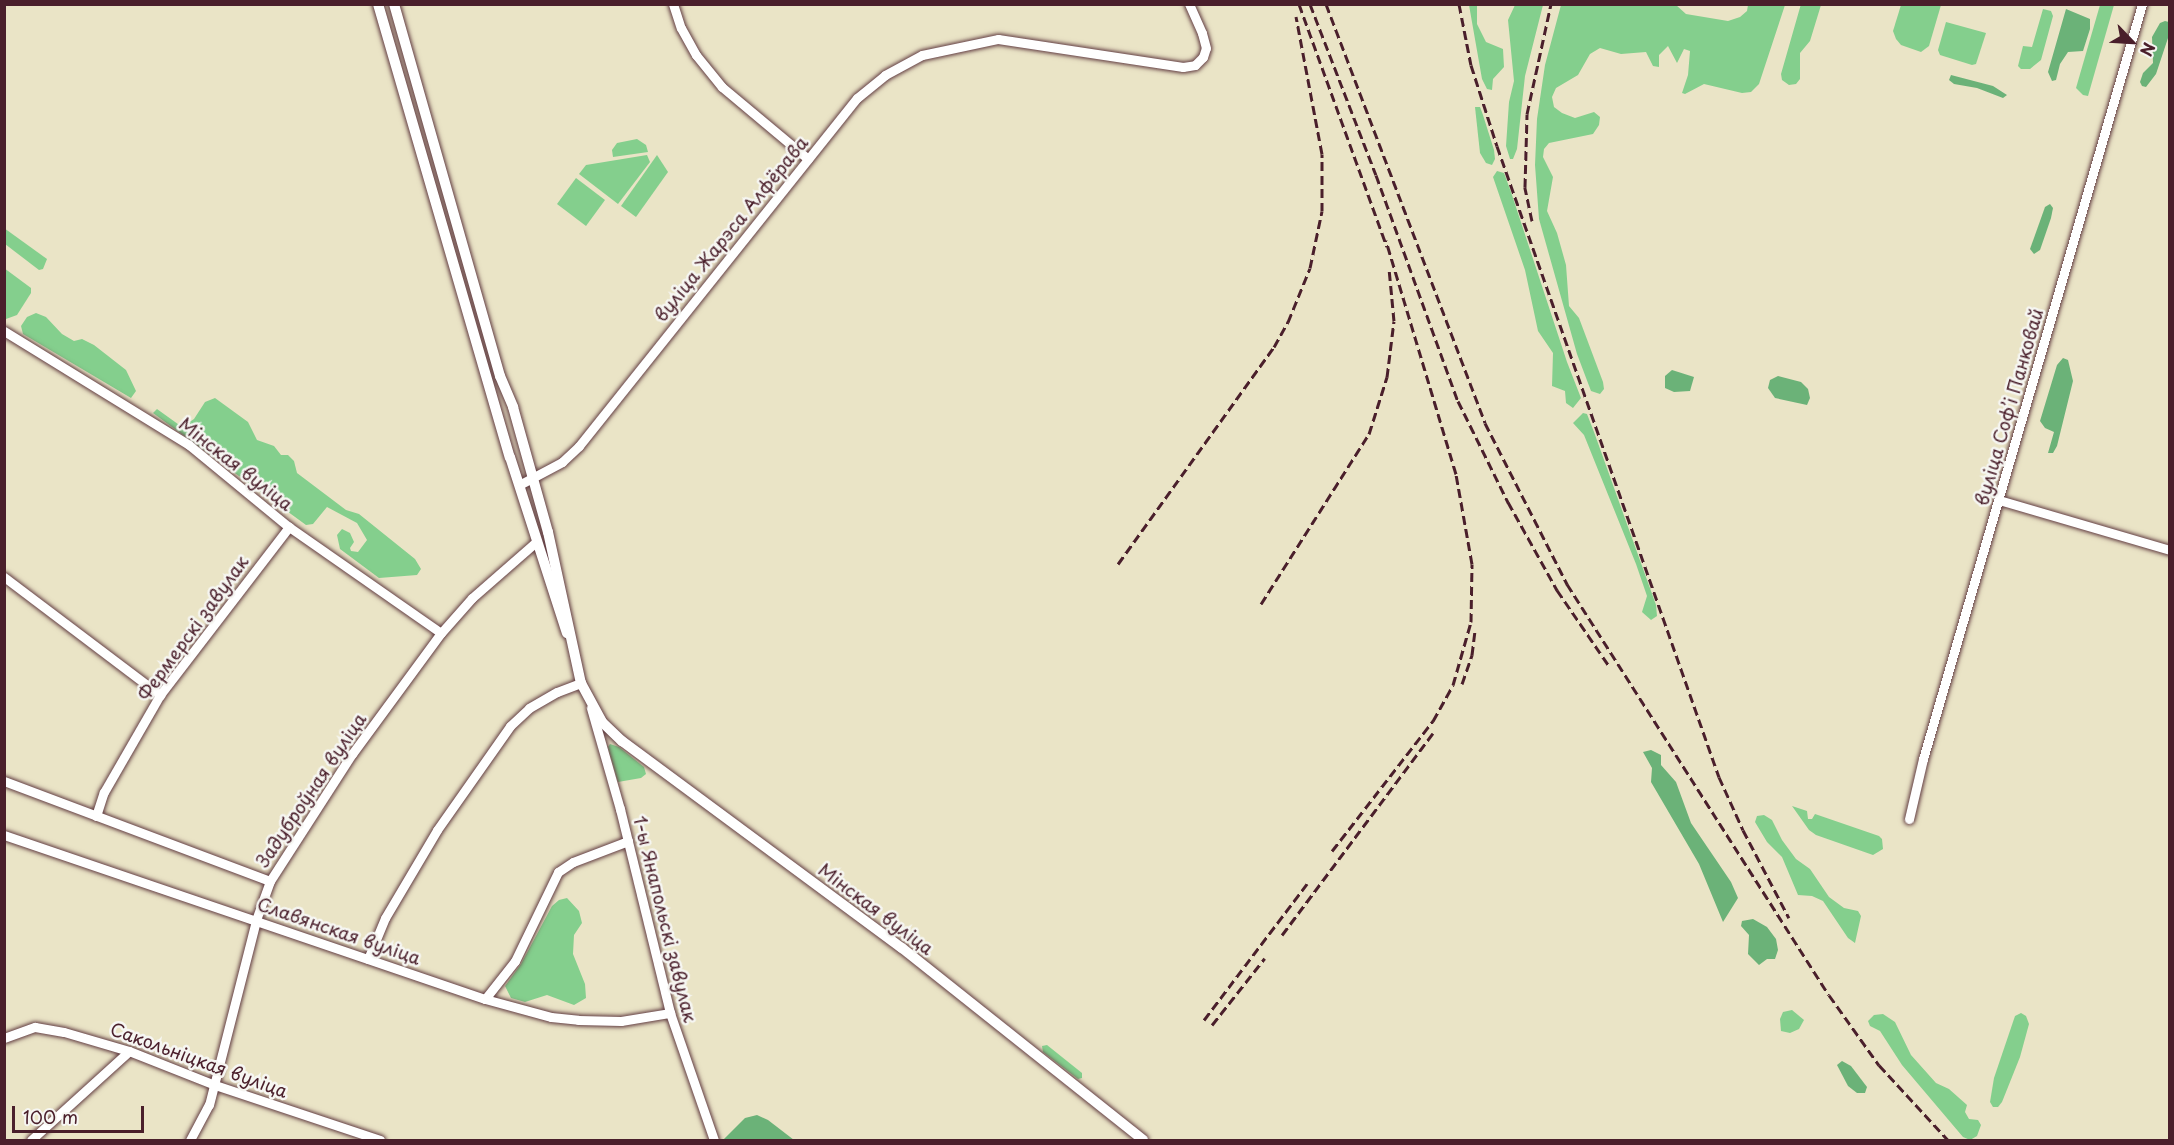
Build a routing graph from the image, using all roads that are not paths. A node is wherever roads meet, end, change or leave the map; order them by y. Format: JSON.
{"nodes":[{"id":1,"x":378,"y":4,"type":"edge"},
{"id":2,"x":394,"y":4,"type":"edge"},
{"id":3,"x":673,"y":4,"type":"edge"},
{"id":4,"x":1189,"y":4,"type":"edge"},
{"id":5,"x":2142,"y":4,"type":"edge"},
{"id":6,"x":808,"y":159,"type":"junction"},
{"id":7,"x":4,"y":331,"type":"edge"},
{"id":8,"x":533,"y":479,"type":"junction"},
{"id":9,"x":519,"y":485,"type":"junction"},
{"id":10,"x":1999,"y":500,"type":"junction"},
{"id":11,"x":289,"y":526,"type":"junction"},
{"id":12,"x":548,"y":532,"type":"junction"},
{"id":13,"x":537,"y":541,"type":"junction"},
{"id":14,"x":2169,"y":550,"type":"edge"},
{"id":15,"x":4,"y":577,"type":"edge"},
{"id":16,"x":441,"y":633,"type":"junction"},
{"id":17,"x":575,"y":656,"type":"junction"},
{"id":18,"x":581,"y":683,"type":"junction"},
{"id":19,"x":160,"y":695,"type":"junction"},
{"id":20,"x":590,"y":703,"type":"junction"},
{"id":21,"x":4,"y":781,"type":"edge"},
{"id":22,"x":96,"y":816,"type":"junction"},
{"id":23,"x":1909,"y":819,"type":"dead end"},
{"id":24,"x":4,"y":835,"type":"edge"},
{"id":25,"x":628,"y":841,"type":"junction"},
{"id":26,"x":270,"y":881,"type":"junction"},
{"id":27,"x":256,"y":920,"type":"junction"},
{"id":28,"x":368,"y":959,"type":"junction"},
{"id":29,"x":485,"y":999,"type":"junction"},
{"id":30,"x":670,"y":1013,"type":"junction"},
{"id":31,"x":4,"y":1038,"type":"edge"},
{"id":32,"x":129,"y":1051,"type":"junction"},
{"id":33,"x":215,"y":1085,"type":"junction"},
{"id":34,"x":31,"y":1140,"type":"edge"},
{"id":35,"x":190,"y":1140,"type":"edge"},
{"id":36,"x":380,"y":1140,"type":"edge"},
{"id":37,"x":710,"y":1140,"type":"edge"},
{"id":38,"x":1143,"y":1140,"type":"edge"}],
"edges":[{"from":1,"to":9,"type":"main road"},
{"from":2,"to":8,"type":"main road"},
{"from":3,"to":6,"type":"street"},
{"from":4,"to":6,"type":"street","name":"вуліца Жарэса Алфёрава"},
{"from":5,"to":10,"type":"street","name":"вуліца Софʼі Панковай"},
{"from":6,"to":8,"type":"street","name":"вуліца Жарэса Алфёрава"},
{"from":7,"to":11,"type":"street","name":"Мінская вуліца"},
{"from":8,"to":9,"type":"street","name":"вуліца Жарэса Алфёрава"},
{"from":8,"to":12,"type":"main road"},
{"from":9,"to":13,"type":"main road"},
{"from":10,"to":14,"type":"street"},
{"from":10,"to":23,"type":"street","name":"вуліца Софʼі Панковай"},
{"from":11,"to":16,"type":"street","name":"Мінская вуліца"},
{"from":11,"to":19,"type":"street","name":"Фермерскі завулак"},
{"from":12,"to":13,"type":"main road"},
{"from":12,"to":17,"type":"main road"},
{"from":13,"to":16,"type":"street","name":"Задуброўная вуліца"},
{"from":13,"to":17,"type":"main road"},
{"from":15,"to":19,"type":"street"},
{"from":16,"to":26,"type":"street","name":"Задуброўная вуліца"},
{"from":17,"to":18,"type":"main road","name":"Мінская вуліца"},
{"from":18,"to":20,"type":"main road","name":"Мінская вуліца"},
{"from":18,"to":28,"type":"street"},
{"from":19,"to":22,"type":"street","name":"Фермерскі завулак"},
{"from":20,"to":25,"type":"street","name":"1-ы Янапольскі завулак"},
{"from":20,"to":38,"type":"main road","name":"Мінская вуліца"},
{"from":21,"to":22,"type":"street","name":"Славянская вуліца"},
{"from":22,"to":26,"type":"street","name":"Славянская вуліца"},
{"from":24,"to":27,"type":"street","name":"Славянская вуліца"},
{"from":25,"to":29,"type":"street"},
{"from":25,"to":30,"type":"street","name":"1-ы Янапольскі завулак"},
{"from":26,"to":27,"type":"street","name":"Задуброўная вуліца"},
{"from":27,"to":28,"type":"street","name":"Славянская вуліца"},
{"from":27,"to":33,"type":"street","name":"Задуброўная вуліца"},
{"from":28,"to":29,"type":"street","name":"Славянская вуліца"},
{"from":29,"to":30,"type":"street","name":"Славянская вуліца"},
{"from":30,"to":37,"type":"street","name":"1-ы Янапольскі завулак"},
{"from":31,"to":32,"type":"street","name":"Сакольніцкая вуліца"},
{"from":32,"to":33,"type":"street","name":"Сакольніцкая вуліца"},
{"from":32,"to":34,"type":"street"},
{"from":33,"to":35,"type":"street","name":"Задуброўная вуліца"},
{"from":33,"to":36,"type":"street","name":"Сакольніцкая вуліца"}]}
